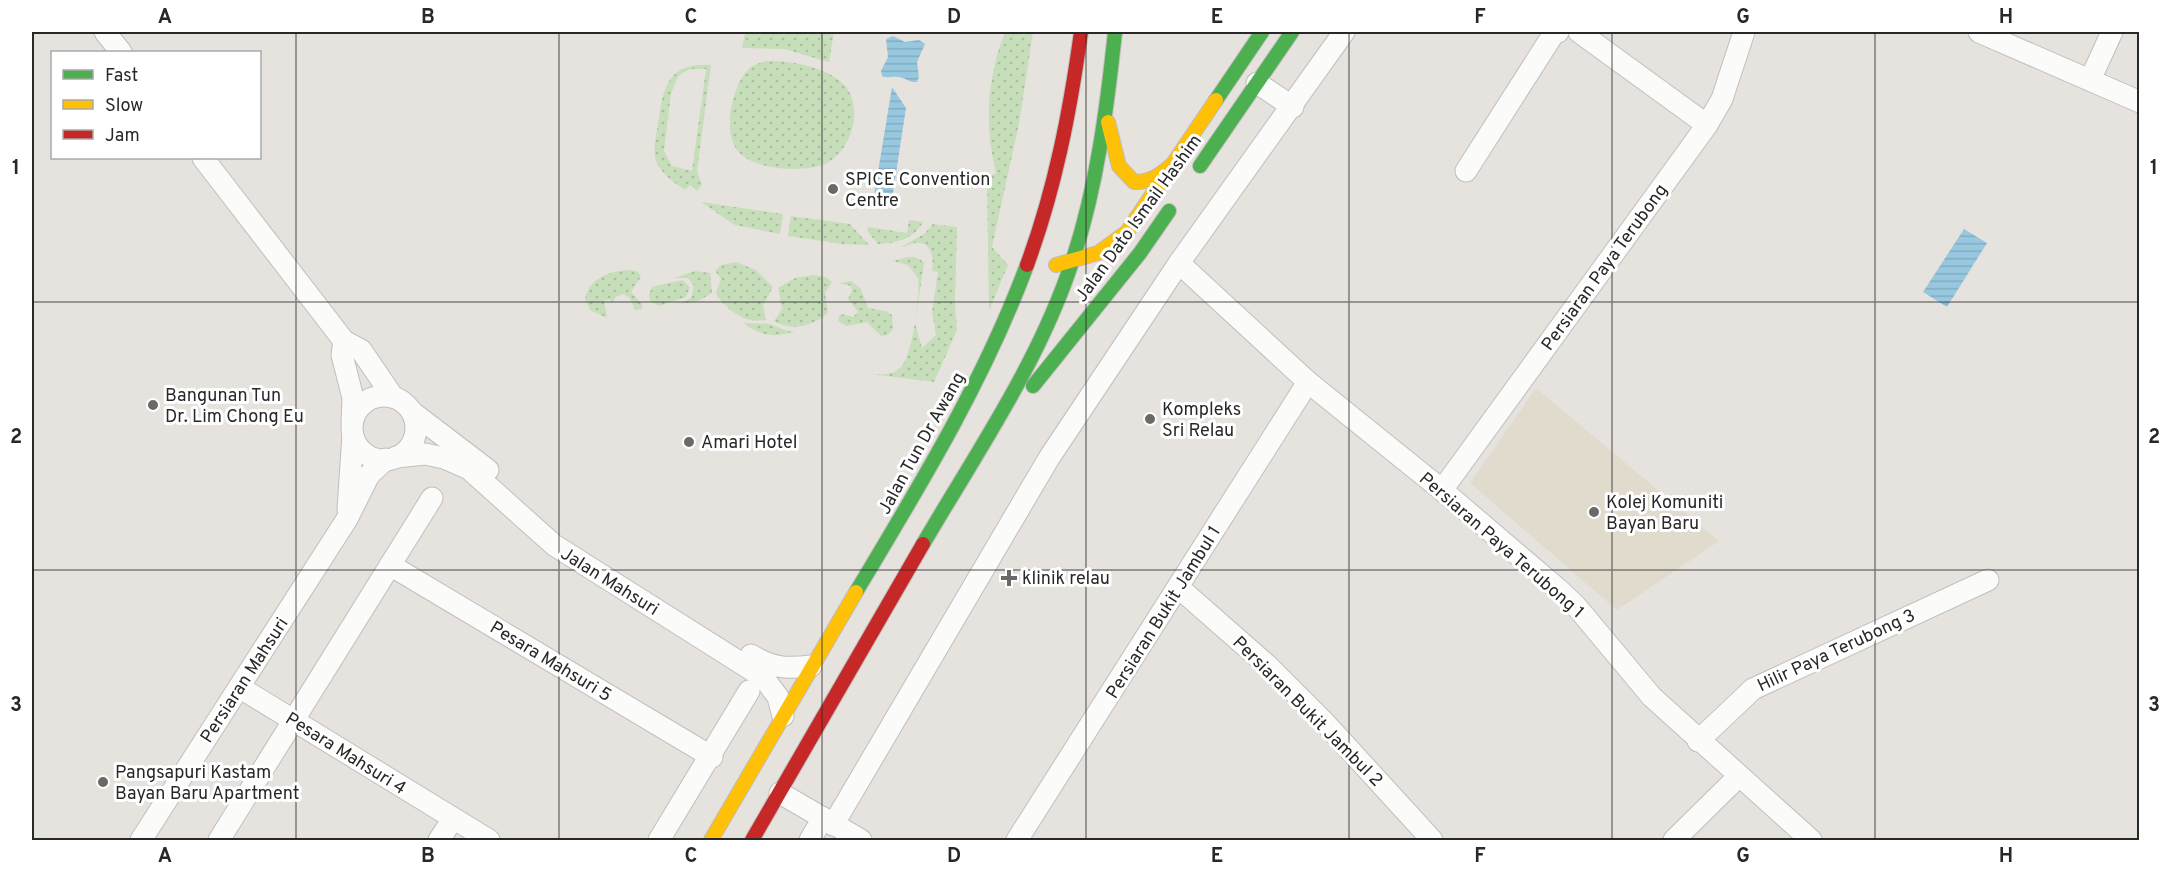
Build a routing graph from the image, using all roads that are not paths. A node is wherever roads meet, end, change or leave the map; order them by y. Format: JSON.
{"nodes":[{"id":1,"x":105,"y":32,"type":"edge"},
{"id":2,"x":1081,"y":32,"type":"edge"},
{"id":3,"x":1115,"y":32,"type":"edge"},
{"id":4,"x":1262,"y":32,"type":"edge"},
{"id":5,"x":1292,"y":32,"type":"edge"},
{"id":6,"x":1344,"y":32,"type":"edge"},
{"id":7,"x":1558,"y":32,"type":"edge"},
{"id":8,"x":1579,"y":32,"type":"edge"},
{"id":9,"x":1744,"y":32,"type":"edge"},
{"id":10,"x":1979,"y":32,"type":"edge"},
{"id":11,"x":2112,"y":32,"type":"edge"},
{"id":12,"x":120,"y":51,"type":"edge"},
{"id":13,"x":2090,"y":80,"type":"junction"},
{"id":14,"x":1257,"y":83,"type":"junction"},
{"id":15,"x":2139,"y":102,"type":"edge"},
{"id":16,"x":1293,"y":107,"type":"junction"},
{"id":17,"x":1107,"y":109,"type":"junction"},
{"id":18,"x":1707,"y":125,"type":"junction"},
{"id":19,"x":204,"y":159,"type":"edge"},
{"id":20,"x":1177,"y":160,"type":"junction"},
{"id":21,"x":1466,"y":171,"type":"dead end"},
{"id":22,"x":1192,"y":178,"type":"dead end"},
{"id":23,"x":1179,"y":196,"type":"dead end"},
{"id":24,"x":1073,"y":260,"type":"junction"},
{"id":25,"x":1179,"y":263,"type":"junction"},
{"id":26,"x":1046,"y":274,"type":"dead end"},
{"id":27,"x":344,"y":341,"type":"junction"},
{"id":28,"x":1308,"y":382,"type":"junction"},
{"id":29,"x":393,"y":397,"type":"junction"},
{"id":30,"x":412,"y":412,"type":"junction"},
{"id":31,"x":352,"y":430,"type":"junction"},
{"id":32,"x":981,"y":447,"type":"junction"},
{"id":33,"x":391,"y":458,"type":"junction"},
{"id":34,"x":472,"y":464,"type":"junction"},
{"id":35,"x":1442,"y":490,"type":"junction"},
{"id":36,"x":931,"y":495,"type":"dead end"},
{"id":37,"x":432,"y":498,"type":"dead end"},
{"id":38,"x":347,"y":519,"type":"junction"},
{"id":39,"x":390,"y":565,"type":"junction"},
{"id":40,"x":866,"y":574,"type":"junction"},
{"id":41,"x":1988,"y":580,"type":"dead end"},
{"id":42,"x":1178,"y":587,"type":"junction"},
{"id":43,"x":811,"y":666,"type":"junction"},
{"id":44,"x":761,"y":678,"type":"junction"},
{"id":45,"x":239,"y":687,"type":"junction"},
{"id":46,"x":783,"y":716,"type":"junction"},
{"id":47,"x":294,"y":721,"type":"junction"},
{"id":48,"x":1698,"y":741,"type":"junction"},
{"id":49,"x":712,"y":757,"type":"junction"},
{"id":50,"x":1738,"y":777,"type":"junction"},
{"id":51,"x":780,"y":793,"type":"junction"},
{"id":52,"x":453,"y":819,"type":"junction"},
{"id":53,"x":828,"y":821,"type":"junction"},
{"id":54,"x":141,"y":840,"type":"edge"},
{"id":55,"x":219,"y":840,"type":"edge"},
{"id":56,"x":439,"y":840,"type":"edge"},
{"id":57,"x":489,"y":840,"type":"edge"},
{"id":58,"x":659,"y":840,"type":"edge"},
{"id":59,"x":711,"y":840,"type":"edge"},
{"id":60,"x":752,"y":840,"type":"edge"},
{"id":61,"x":810,"y":840,"type":"edge"},
{"id":62,"x":861,"y":840,"type":"edge"},
{"id":63,"x":1017,"y":840,"type":"edge"},
{"id":64,"x":1432,"y":840,"type":"edge"},
{"id":65,"x":1674,"y":840,"type":"edge"},
{"id":66,"x":1810,"y":840,"type":"edge"}],
"edges":[{"from":1,"to":12,"type":"street"},
{"from":2,"to":40,"type":"main road","name":"Jalan Tun Dr Awang"},
{"from":3,"to":17,"type":"main road"},
{"from":4,"to":20,"type":"main road","name":"Jalan Dato Ismail Hashim"},
{"from":5,"to":14,"type":"main road","name":"Jalan Dato Ismail Hashim"},
{"from":6,"to":16,"type":"street"},
{"from":7,"to":21,"type":"street"},
{"from":8,"to":18,"type":"street"},
{"from":9,"to":18,"type":"street","name":"Persiaran Paya Terubong"},
{"from":10,"to":13,"type":"street"},
{"from":11,"to":13,"type":"street"},
{"from":13,"to":15,"type":"street"},
{"from":14,"to":16,"type":"street"},
{"from":14,"to":22,"type":"main road","name":"Jalan Dato Ismail Hashim"},
{"from":16,"to":25,"type":"street"},
{"from":17,"to":20,"type":"main road"},
{"from":17,"to":24,"type":"main road"},
{"from":18,"to":35,"type":"street","name":"Persiaran Paya Terubong"},
{"from":19,"to":27,"type":"street"},
{"from":20,"to":24,"type":"main road","name":"Jalan Dato Ismail Hashim"},
{"from":23,"to":32,"type":"main road","name":"Jalan Dato Ismail Hashim"},
{"from":24,"to":26,"type":"main road","name":"Jalan Dato Ismail Hashim"},
{"from":24,"to":32,"type":"main road"},
{"from":25,"to":28,"type":"street","name":"Persiaran Paya Terubong 1"},
{"from":25,"to":53,"type":"street"},
{"from":27,"to":29,"type":"street"},
{"from":27,"to":31,"type":"street","name":"Persiaran Mahsuri"},
{"from":28,"to":35,"type":"street","name":"Persiaran Paya Terubong 1"},
{"from":28,"to":42,"type":"street","name":"Persiaran Bukit Jambul 1"},
{"from":29,"to":30,"type":"street"},
{"from":29,"to":31,"type":"street"},
{"from":30,"to":33,"type":"street"},
{"from":30,"to":34,"type":"street"},
{"from":31,"to":33,"type":"street"},
{"from":31,"to":38,"type":"street","name":"Persiaran Mahsuri"},
{"from":32,"to":51,"type":"main road"},
{"from":33,"to":34,"type":"street"},
{"from":33,"to":38,"type":"street","name":"Persiaran Mahsuri"},
{"from":34,"to":44,"type":"street","name":"Jalan Mahsuri"},
{"from":35,"to":48,"type":"street","name":"Persiaran Paya Terubong 1"},
{"from":36,"to":40,"type":"main road"},
{"from":37,"to":39,"type":"street"},
{"from":38,"to":45,"type":"street","name":"Persiaran Mahsuri"},
{"from":39,"to":47,"type":"street"},
{"from":39,"to":49,"type":"street","name":"Pesara Mahsuri 5"},
{"from":40,"to":43,"type":"main road","name":"Jalan Tun Dr Awang"},
{"from":41,"to":48,"type":"street","name":"Hilir Paya Terubong 3"},
{"from":42,"to":63,"type":"street","name":"Persiaran Bukit Jambul 1"},
{"from":42,"to":64,"type":"street","name":"Persiaran Bukit Jambul 2"},
{"from":43,"to":44,"type":"street"},
{"from":43,"to":46,"type":"main road","name":"Jalan Tun Dr Awang"},
{"from":44,"to":46,"type":"street"},
{"from":44,"to":49,"type":"street"},
{"from":45,"to":47,"type":"street","name":"Pesara Mahsuri 4"},
{"from":45,"to":54,"type":"street","name":"Persiaran Mahsuri"},
{"from":46,"to":59,"type":"main road","name":"Jalan Tun Dr Awang"},
{"from":47,"to":52,"type":"street","name":"Pesara Mahsuri 4"},
{"from":47,"to":55,"type":"street"},
{"from":48,"to":50,"type":"street","name":"Persiaran Paya Terubong 1"},
{"from":49,"to":58,"type":"street"},
{"from":50,"to":65,"type":"street"},
{"from":50,"to":66,"type":"street","name":"Persiaran Paya Terubong 1"},
{"from":51,"to":53,"type":"street"},
{"from":51,"to":60,"type":"main road"},
{"from":52,"to":56,"type":"street"},
{"from":52,"to":57,"type":"street","name":"Pesara Mahsuri 4"},
{"from":53,"to":61,"type":"street"},
{"from":53,"to":62,"type":"street"}]}
